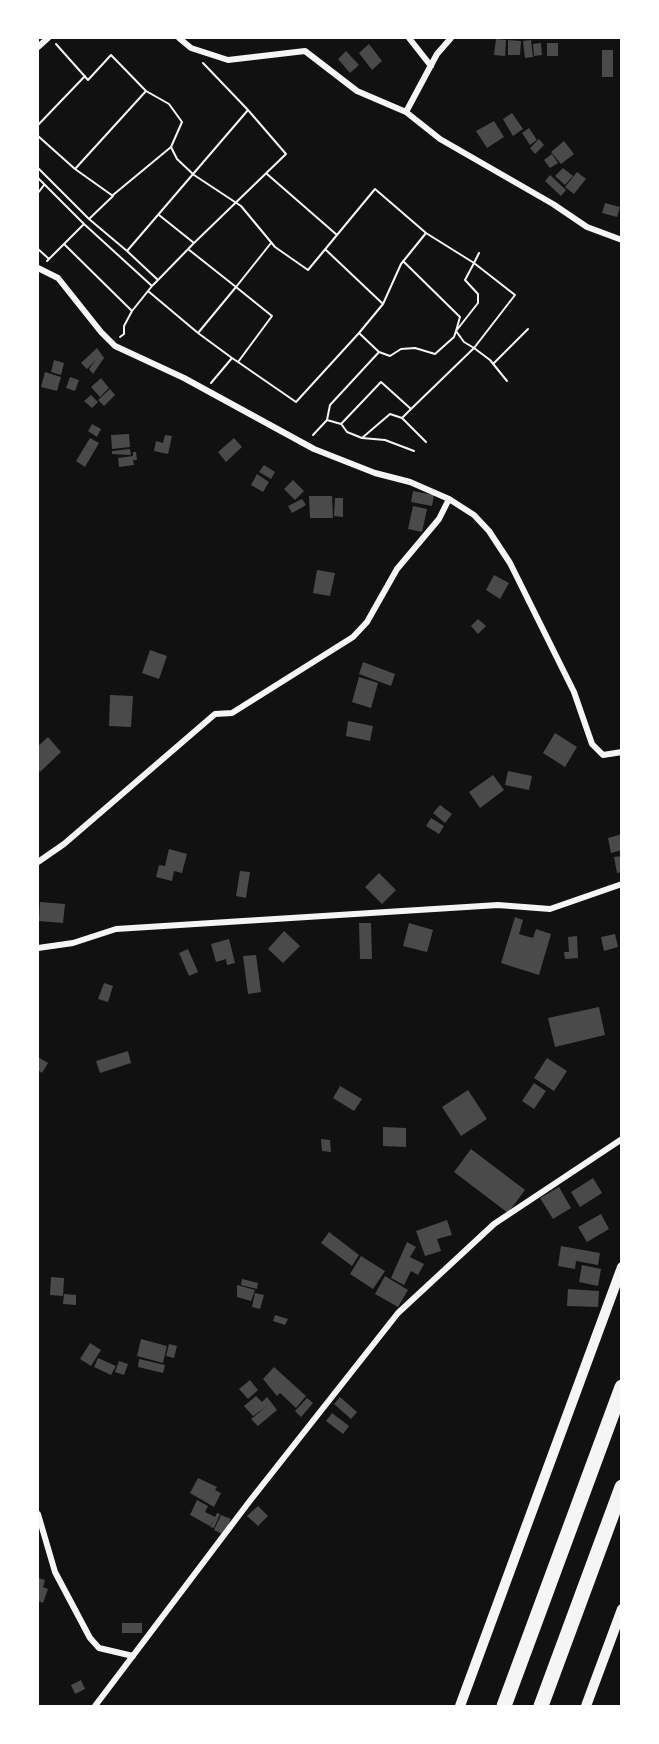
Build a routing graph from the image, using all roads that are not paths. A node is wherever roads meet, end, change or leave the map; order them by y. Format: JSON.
{"nodes":[{"id":1,"x":49,"y":38,"type":"edge"},
{"id":2,"x":179,"y":38,"type":"edge"},
{"id":3,"x":409,"y":38,"type":"edge"},
{"id":4,"x":451,"y":38,"type":"edge"},
{"id":5,"x":38,"y":47,"type":"edge"},
{"id":6,"x":431,"y":66,"type":"junction"},
{"id":7,"x":406,"y":112,"type":"junction"},
{"id":8,"x":621,"y":240,"type":"edge"},
{"id":9,"x":38,"y":269,"type":"edge"},
{"id":10,"x":449,"y":499,"type":"junction"},
{"id":11,"x":621,"y":752,"type":"edge"},
{"id":12,"x":38,"y":861,"type":"edge"},
{"id":13,"x":621,"y":884,"type":"edge"},
{"id":14,"x":38,"y":948,"type":"edge"},
{"id":15,"x":621,"y":1139,"type":"edge"},
{"id":16,"x":621,"y":1268,"type":"edge"},
{"id":17,"x":621,"y":1387,"type":"edge"},
{"id":18,"x":621,"y":1486,"type":"edge"},
{"id":19,"x":38,"y":1514,"type":"edge"},
{"id":20,"x":621,"y":1609,"type":"edge"},
{"id":21,"x":133,"y":1656,"type":"junction"},
{"id":22,"x":95,"y":1707,"type":"edge"},
{"id":23,"x":460,"y":1707,"type":"edge"},
{"id":24,"x":504,"y":1707,"type":"edge"},
{"id":25,"x":541,"y":1707,"type":"edge"},
{"id":26,"x":586,"y":1707,"type":"edge"}],
"edges":[{"from":1,"to":5,"type":"street"},
{"from":2,"to":7,"type":"street"},
{"from":3,"to":6,"type":"street"},
{"from":4,"to":6,"type":"street"},
{"from":6,"to":7,"type":"street"},
{"from":7,"to":8,"type":"street"},
{"from":9,"to":10,"type":"street"},
{"from":10,"to":11,"type":"street"},
{"from":10,"to":12,"type":"street"},
{"from":13,"to":14,"type":"street"},
{"from":15,"to":21,"type":"street"},
{"from":16,"to":23,"type":"main road"},
{"from":17,"to":24,"type":"highway"},
{"from":18,"to":25,"type":"highway"},
{"from":19,"to":21,"type":"street"},
{"from":20,"to":26,"type":"main road"},
{"from":21,"to":22,"type":"street"}]}
